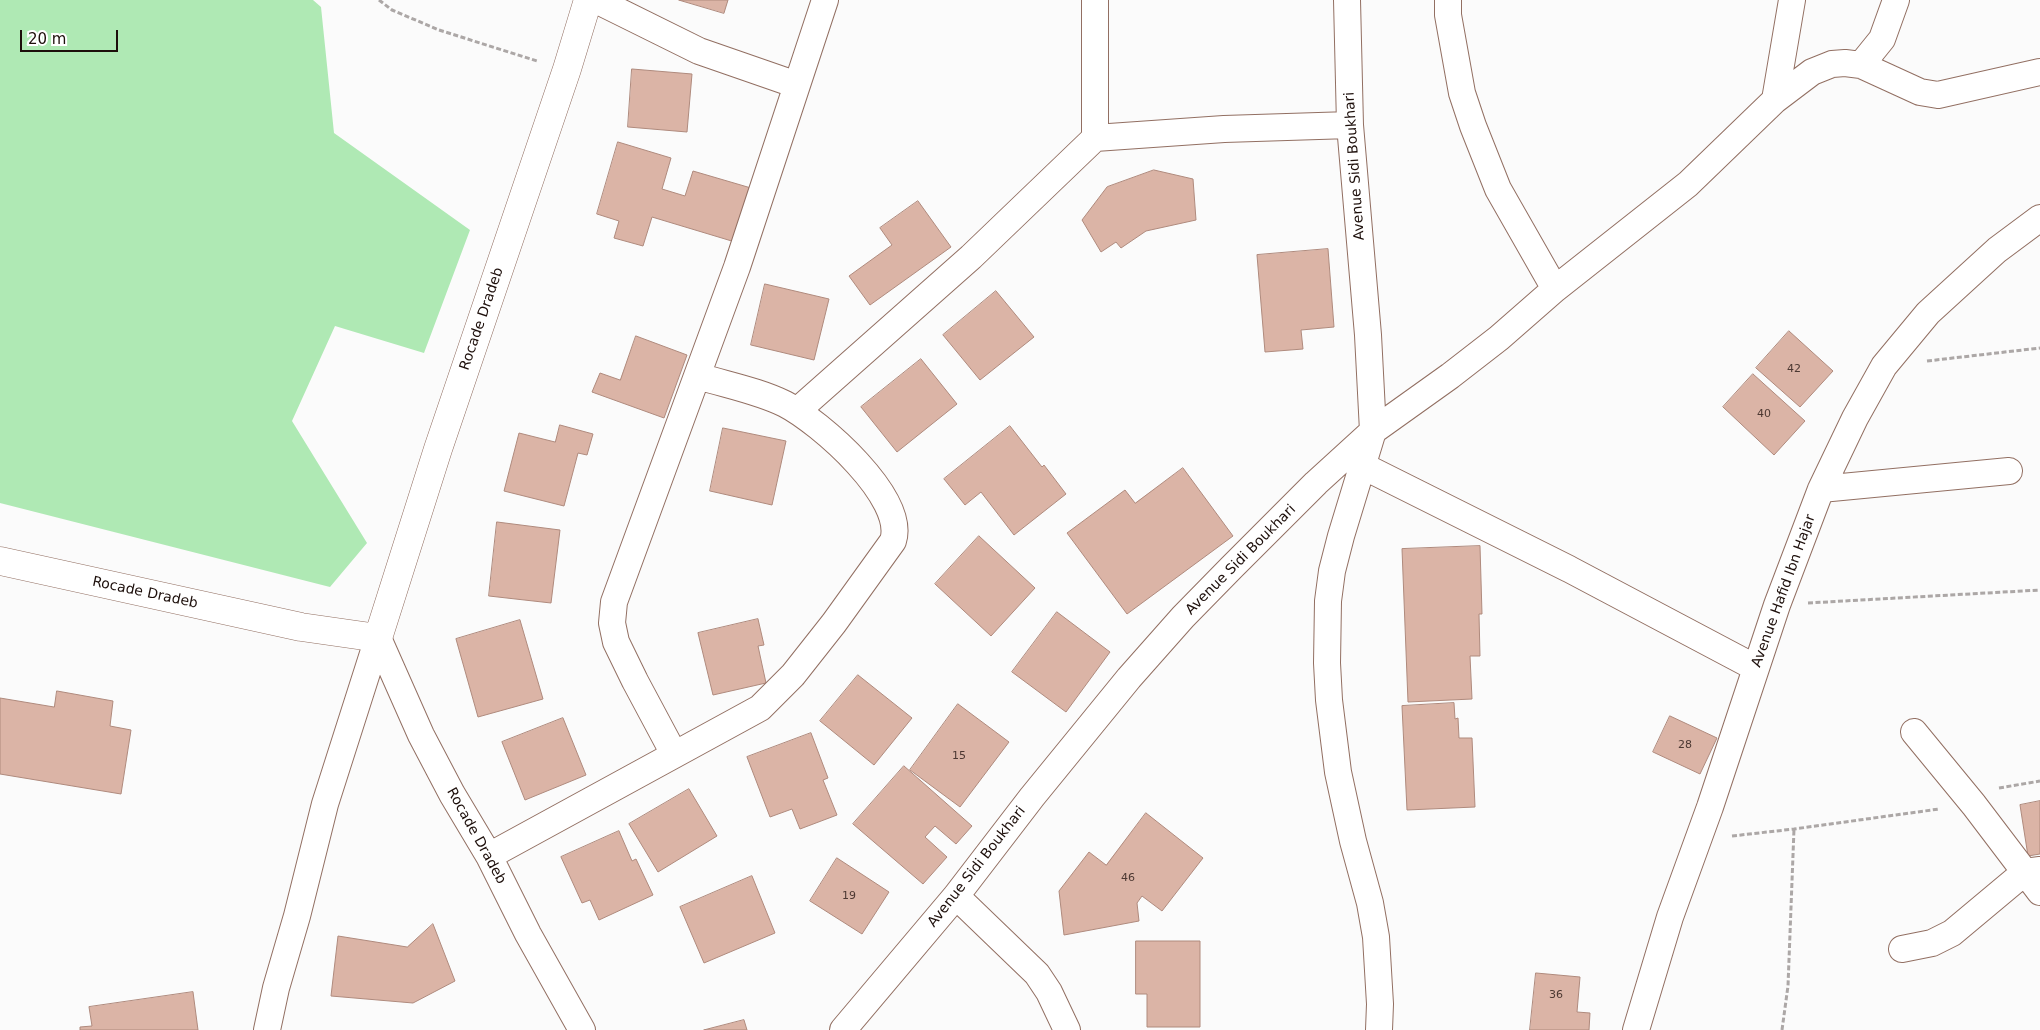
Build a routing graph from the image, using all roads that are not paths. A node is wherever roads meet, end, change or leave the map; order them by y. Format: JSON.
{"nodes":[{"id":1,"x":588,"y":0,"type":"edge"},
{"id":2,"x":596,"y":0,"type":"edge"},
{"id":3,"x":825,"y":0,"type":"edge"},
{"id":4,"x":1096,"y":0,"type":"edge"},
{"id":5,"x":1347,"y":0,"type":"edge"},
{"id":6,"x":1448,"y":0,"type":"edge"},
{"id":7,"x":1792,"y":0,"type":"edge"},
{"id":8,"x":1896,"y":0,"type":"edge"},
{"id":9,"x":1861,"y":65,"type":"junction"},
{"id":10,"x":2040,"y":72,"type":"edge"},
{"id":11,"x":797,"y":85,"type":"junction"},
{"id":12,"x":1775,"y":100,"type":"junction"},
{"id":13,"x":1350,"y":125,"type":"junction"},
{"id":14,"x":1095,"y":138,"type":"junction"},
{"id":15,"x":2040,"y":218,"type":"edge"},
{"id":16,"x":1555,"y":289,"type":"junction"},
{"id":17,"x":698,"y":376,"type":"junction"},
{"id":18,"x":797,"y":411,"type":"junction"},
{"id":19,"x":1373,"y":431,"type":"junction"},
{"id":20,"x":1363,"y":466,"type":"junction"},
{"id":21,"x":2009,"y":471,"type":"dead end"},
{"id":22,"x":1821,"y":489,"type":"junction"},
{"id":23,"x":0,"y":561,"type":"edge"},
{"id":24,"x":378,"y":638,"type":"junction"},
{"id":25,"x":1756,"y":668,"type":"junction"},
{"id":26,"x":1914,"y":732,"type":"dead end"},
{"id":27,"x":674,"y":754,"type":"junction"},
{"id":28,"x":489,"y":856,"type":"junction"},
{"id":29,"x":2035,"y":878,"type":"edge"},
{"id":30,"x":956,"y":896,"type":"junction"},
{"id":31,"x":1902,"y":949,"type":"dead end"},
{"id":32,"x":268,"y":1030,"type":"edge"},
{"id":33,"x":582,"y":1030,"type":"edge"},
{"id":34,"x":843,"y":1030,"type":"edge"},
{"id":35,"x":1067,"y":1030,"type":"edge"},
{"id":36,"x":1379,"y":1030,"type":"edge"},
{"id":37,"x":1636,"y":1030,"type":"edge"}],
"edges":[{"from":1,"to":24,"type":"street","name":"Rocade Dradeb"},
{"from":2,"to":11,"type":"street"},
{"from":3,"to":11,"type":"street"},
{"from":4,"to":14,"type":"street"},
{"from":5,"to":13,"type":"street","name":"Avenue Sidi Boukhari"},
{"from":6,"to":16,"type":"street"},
{"from":7,"to":12,"type":"street"},
{"from":8,"to":9,"type":"street"},
{"from":9,"to":10,"type":"street"},
{"from":9,"to":12,"type":"street"},
{"from":11,"to":17,"type":"street"},
{"from":12,"to":16,"type":"street"},
{"from":13,"to":14,"type":"street"},
{"from":13,"to":19,"type":"street","name":"Avenue Sidi Boukhari"},
{"from":14,"to":18,"type":"street"},
{"from":15,"to":22,"type":"street","name":"Avenue Hafid Ibn Hajar"},
{"from":16,"to":19,"type":"street"},
{"from":17,"to":18,"type":"street"},
{"from":17,"to":27,"type":"street"},
{"from":18,"to":27,"type":"street"},
{"from":19,"to":20,"type":"street"},
{"from":19,"to":30,"type":"street","name":"Avenue Sidi Boukhari"},
{"from":20,"to":25,"type":"street"},
{"from":20,"to":36,"type":"street"},
{"from":21,"to":22,"type":"street"},
{"from":22,"to":25,"type":"street","name":"Avenue Hafid Ibn Hajar"},
{"from":23,"to":24,"type":"street","name":"Rocade Dradeb"},
{"from":24,"to":28,"type":"street","name":"Rocade Dradeb"},
{"from":24,"to":32,"type":"street","name":"Rocade Dradeb"},
{"from":25,"to":37,"type":"street","name":"Avenue Hafid Ibn Hajar"},
{"from":26,"to":29,"type":"street"},
{"from":27,"to":28,"type":"street"},
{"from":28,"to":33,"type":"street","name":"Rocade Dradeb"},
{"from":29,"to":31,"type":"street"},
{"from":30,"to":34,"type":"street","name":"Avenue Sidi Boukhari"},
{"from":30,"to":35,"type":"street"}]}
